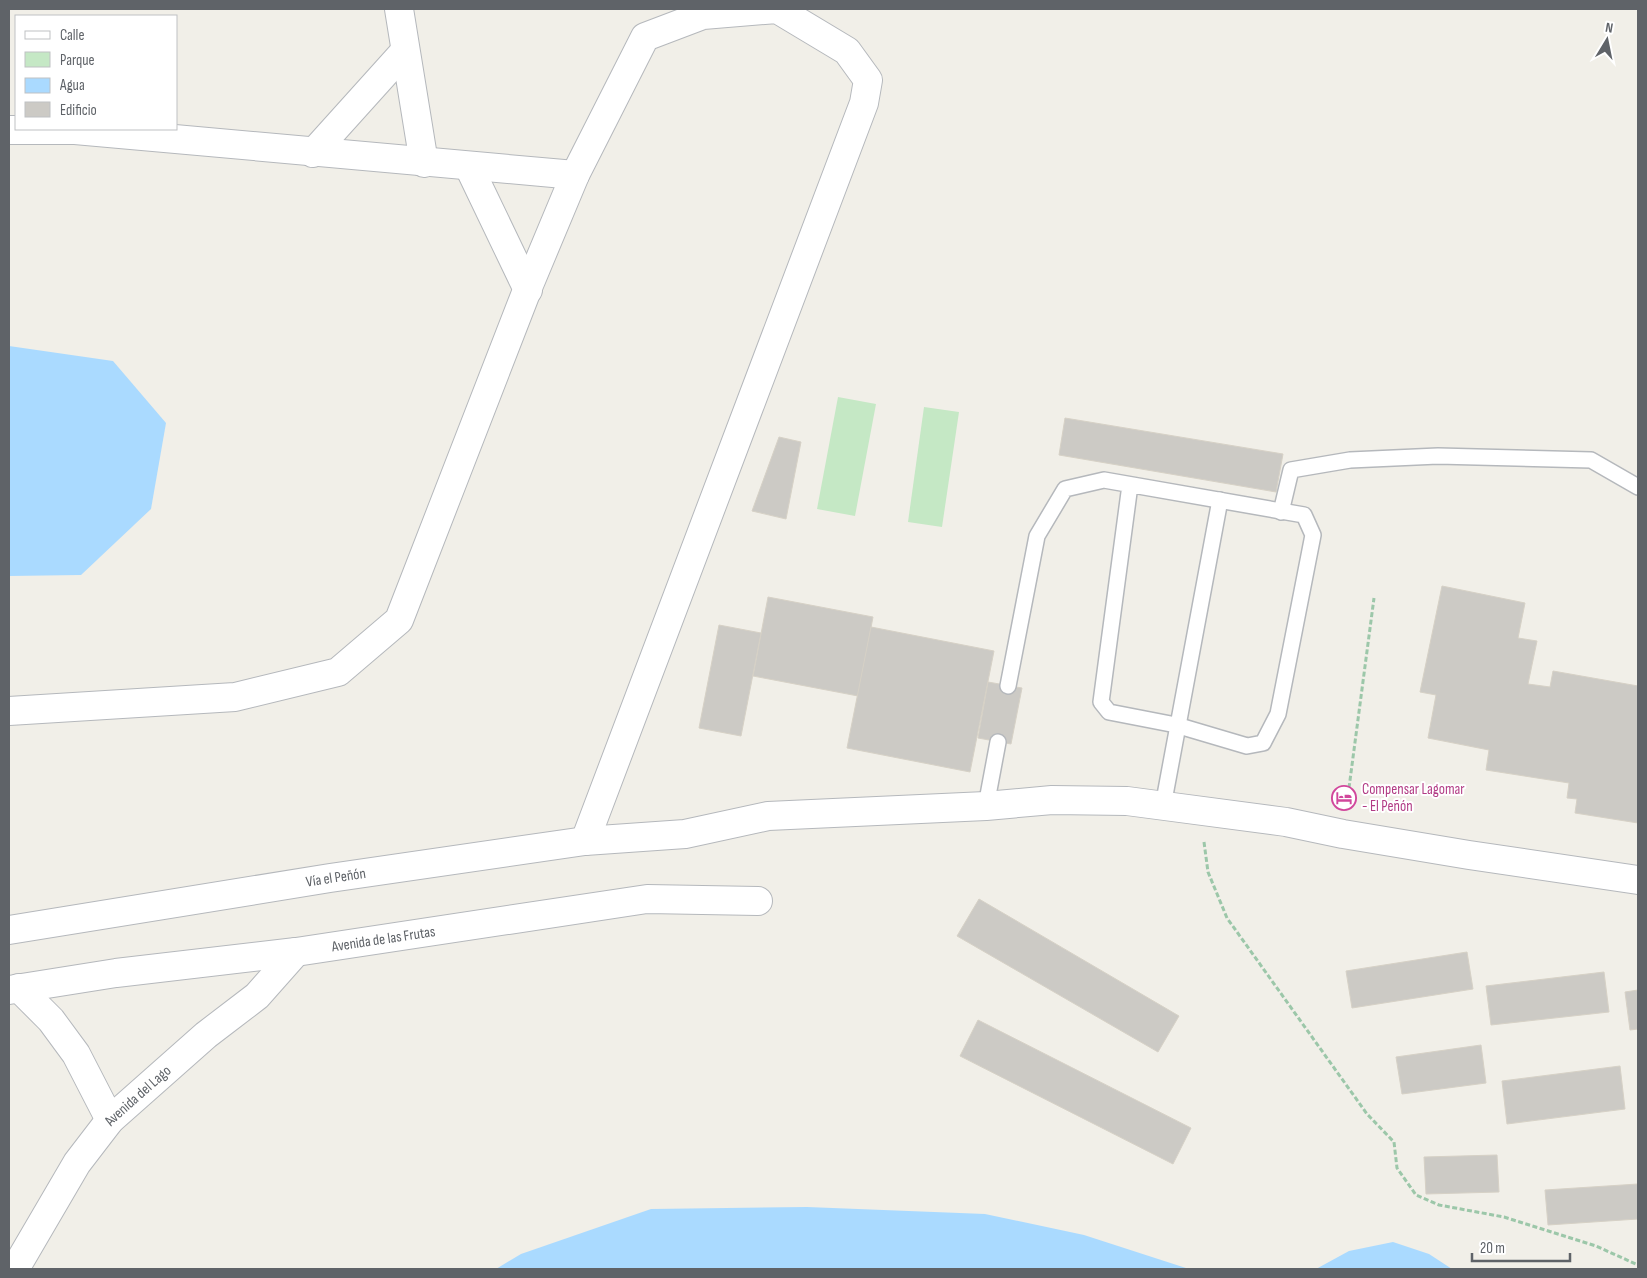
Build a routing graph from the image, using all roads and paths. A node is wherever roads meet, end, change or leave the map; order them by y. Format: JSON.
{"nodes":[{"id":1,"x":399,"y":9,"type":"edge"},
{"id":2,"x":705,"y":12,"type":"edge"},
{"id":3,"x":404,"y":52,"type":"junction"},
{"id":4,"x":9,"y":130,"type":"edge"},
{"id":5,"x":313,"y":152,"type":"junction"},
{"id":6,"x":424,"y":163,"type":"junction"},
{"id":7,"x":469,"y":166,"type":"junction"},
{"id":8,"x":575,"y":175,"type":"junction"},
{"id":9,"x":528,"y":290,"type":"junction"},
{"id":10,"x":1130,"y":485,"type":"junction"},
{"id":11,"x":1638,"y":487,"type":"edge"},
{"id":12,"x":1220,"y":500,"type":"junction"},
{"id":13,"x":1282,"y":512,"type":"junction"},
{"id":14,"x":1374,"y":598,"type":"dead end"},
{"id":15,"x":1008,"y":686,"type":"dead end"},
{"id":16,"x":9,"y":712,"type":"edge"},
{"id":17,"x":1176,"y":726,"type":"junction"},
{"id":18,"x":998,"y":742,"type":"dead end"},
{"id":19,"x":986,"y":806,"type":"junction"},
{"id":20,"x":1163,"y":806,"type":"junction"},
{"id":21,"x":1207,"y":812,"type":"junction"},
{"id":22,"x":1343,"y":834,"type":"junction"},
{"id":23,"x":585,"y":841,"type":"junction"},
{"id":24,"x":1638,"y":880,"type":"edge"},
{"id":25,"x":758,"y":900,"type":"dead end"},
{"id":26,"x":9,"y":930,"type":"edge"},
{"id":27,"x":296,"y":952,"type":"junction"},
{"id":28,"x":14,"y":989,"type":"edge"},
{"id":29,"x":110,"y":1120,"type":"junction"},
{"id":30,"x":1638,"y":1265,"type":"edge"},
{"id":31,"x":15,"y":1269,"type":"edge"}],
"edges":[{"from":1,"to":3,"type":"street"},
{"from":2,"to":8,"type":"street"},
{"from":2,"to":23,"type":"street"},
{"from":3,"to":5,"type":"street"},
{"from":3,"to":6,"type":"street"},
{"from":4,"to":5,"type":"street"},
{"from":5,"to":6,"type":"street"},
{"from":6,"to":7,"type":"street"},
{"from":7,"to":8,"type":"street"},
{"from":7,"to":9,"type":"street"},
{"from":8,"to":9,"type":"street"},
{"from":9,"to":16,"type":"street"},
{"from":10,"to":12,"type":"lane"},
{"from":10,"to":15,"type":"lane"},
{"from":10,"to":17,"type":"lane"},
{"from":11,"to":13,"type":"lane"},
{"from":12,"to":13,"type":"lane"},
{"from":12,"to":17,"type":"lane"},
{"from":13,"to":17,"type":"lane"},
{"from":14,"to":22,"type":"path"},
{"from":17,"to":20,"type":"lane"},
{"from":18,"to":19,"type":"lane"},
{"from":19,"to":20,"type":"street","name":"Vía el Peñón"},
{"from":19,"to":23,"type":"street","name":"Vía el Peñón"},
{"from":20,"to":21,"type":"street","name":"Vía el Peñón"},
{"from":21,"to":22,"type":"street","name":"Vía el Peñón"},
{"from":21,"to":30,"type":"path"},
{"from":22,"to":24,"type":"street","name":"Vía el Peñón"},
{"from":23,"to":26,"type":"street","name":"Vía el Peñón"},
{"from":25,"to":27,"type":"street","name":"Avenida de las Frutas"},
{"from":27,"to":28,"type":"street","name":"Avenida de las Frutas"},
{"from":27,"to":29,"type":"street","name":"Avenida del Lago"},
{"from":28,"to":29,"type":"street"},
{"from":29,"to":31,"type":"street","name":"Avenida del Lago"}]}
